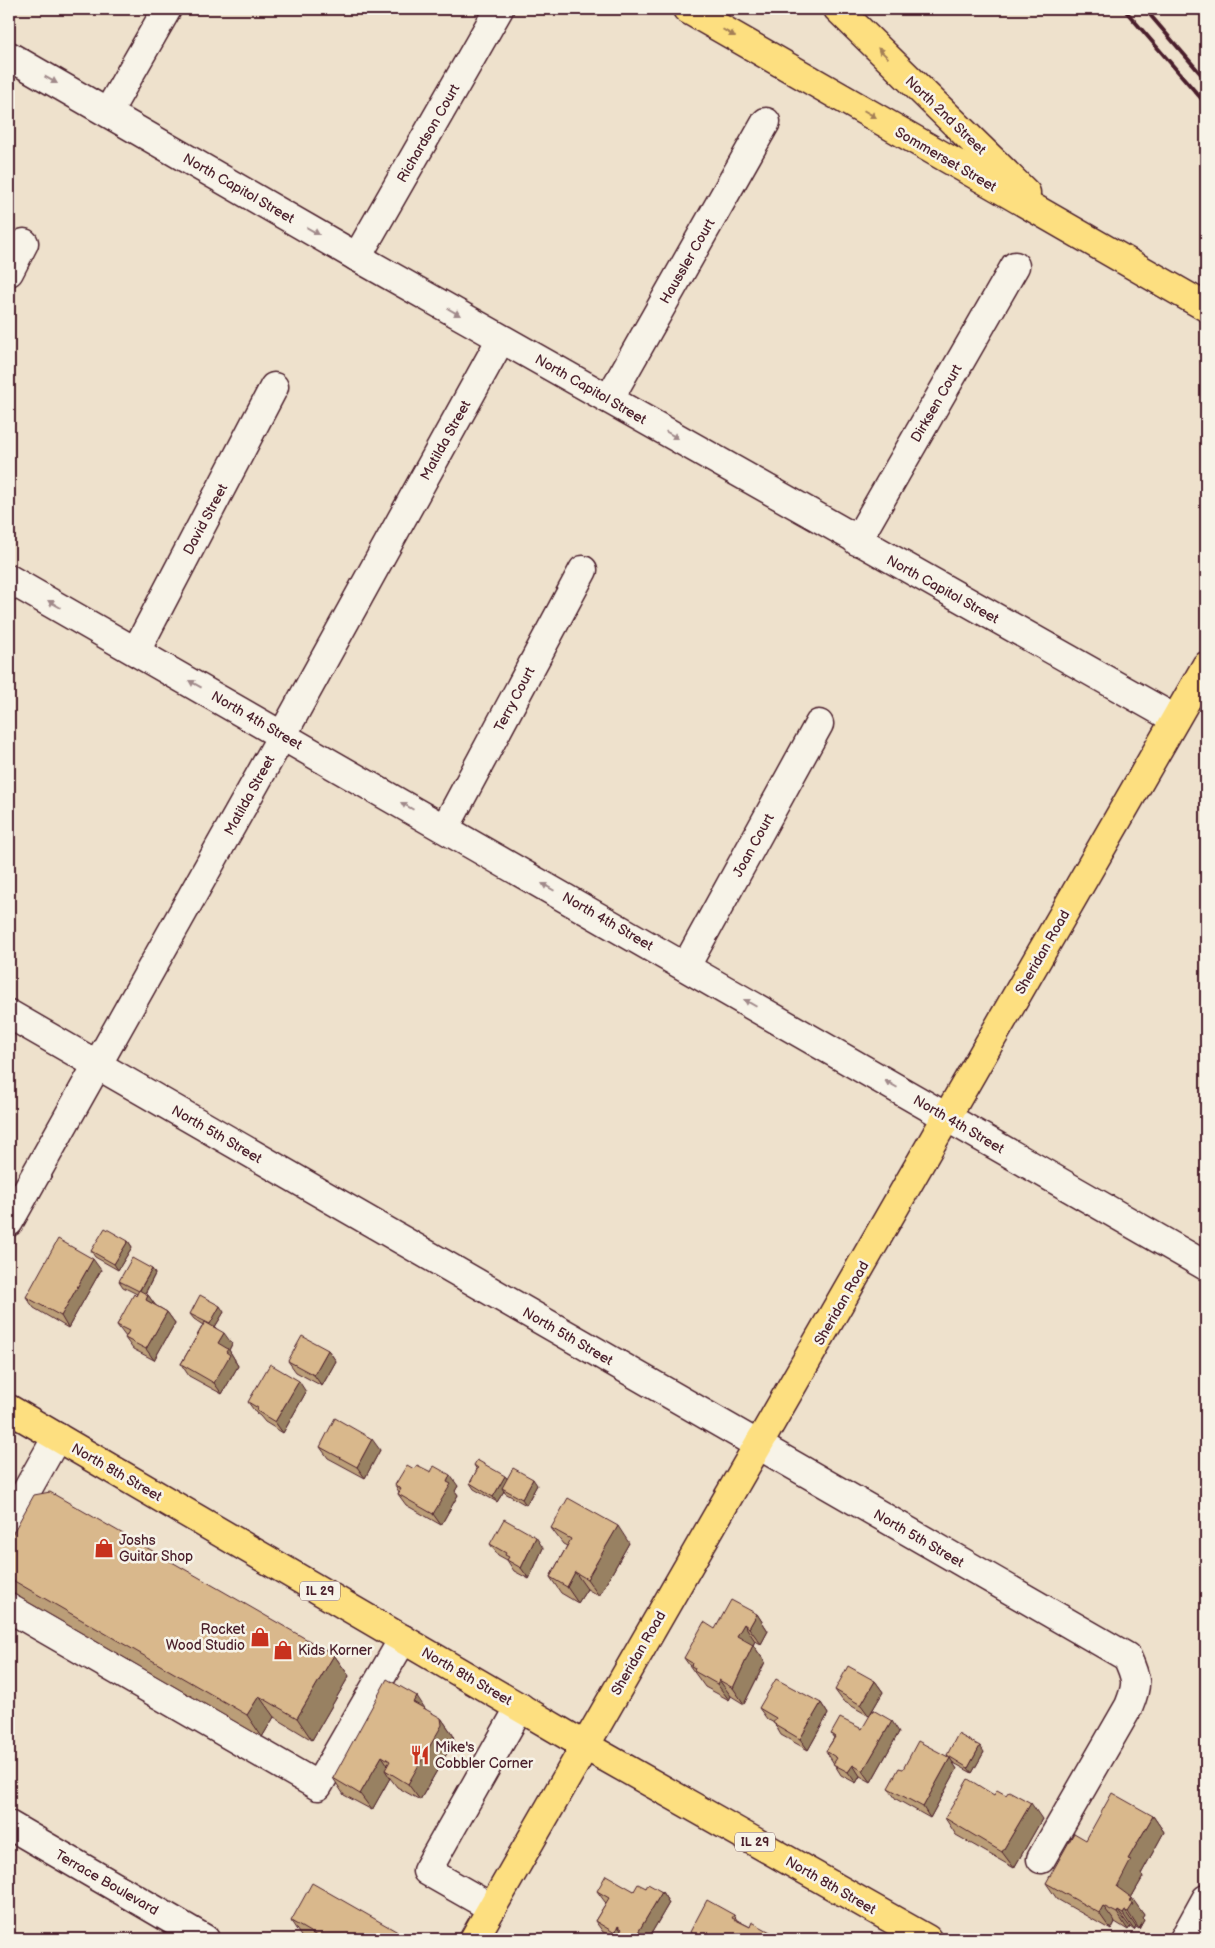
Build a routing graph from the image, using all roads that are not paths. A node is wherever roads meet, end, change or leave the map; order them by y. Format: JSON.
{"nodes":[{"id":1,"x":167,"y":9,"type":"edge"},
{"id":2,"x":499,"y":9,"type":"edge"},
{"id":3,"x":687,"y":9,"type":"edge"},
{"id":4,"x":845,"y":12,"type":"edge"},
{"id":5,"x":9,"y":56,"type":"edge"},
{"id":6,"x":108,"y":112,"type":"junction"},
{"id":7,"x":766,"y":122,"type":"dead end"},
{"id":8,"x":1055,"y":222,"type":"junction"},
{"id":9,"x":24,"y":243,"type":"dead end"},
{"id":10,"x":357,"y":257,"type":"junction"},
{"id":11,"x":1015,"y":266,"type":"dead end"},
{"id":12,"x":9,"y":272,"type":"edge"},
{"id":13,"x":1206,"y":307,"type":"edge"},
{"id":14,"x":501,"y":339,"type":"junction"},
{"id":15,"x":274,"y":387,"type":"dead end"},
{"id":16,"x":609,"y":399,"type":"junction"},
{"id":17,"x":857,"y":541,"type":"junction"},
{"id":18,"x":584,"y":570,"type":"dead end"},
{"id":19,"x":9,"y":578,"type":"edge"},
{"id":20,"x":136,"y":651,"type":"junction"},
{"id":21,"x":1206,"y":666,"type":"edge"},
{"id":22,"x":1174,"y":719,"type":"junction"},
{"id":23,"x":820,"y":724,"type":"dead end"},
{"id":24,"x":283,"y":734,"type":"junction"},
{"id":25,"x":445,"y":828,"type":"junction"},
{"id":26,"x":686,"y":966,"type":"junction"},
{"id":27,"x":9,"y":1014,"type":"edge"},
{"id":28,"x":98,"y":1065,"type":"junction"},
{"id":29,"x":948,"y":1118,"type":"junction"},
{"id":30,"x":9,"y":1222,"type":"edge"},
{"id":31,"x":1206,"y":1266,"type":"edge"},
{"id":32,"x":9,"y":1409,"type":"edge"},
{"id":33,"x":57,"y":1437,"type":"junction"},
{"id":34,"x":759,"y":1446,"type":"junction"},
{"id":35,"x":9,"y":1522,"type":"edge"},
{"id":36,"x":9,"y":1608,"type":"edge"},
{"id":37,"x":402,"y":1639,"type":"junction"},
{"id":38,"x":520,"y":1708,"type":"junction"},
{"id":39,"x":584,"y":1745,"type":"junction"},
{"id":40,"x":9,"y":1826,"type":"edge"},
{"id":41,"x":1041,"y":1859,"type":"dead end"},
{"id":42,"x":1206,"y":1899,"type":"edge"},
{"id":43,"x":492,"y":1908,"type":"junction"},
{"id":44,"x":205,"y":1939,"type":"edge"},
{"id":45,"x":474,"y":1939,"type":"edge"},
{"id":46,"x":927,"y":1939,"type":"edge"},
{"id":47,"x":1184,"y":1939,"type":"edge"}],
"edges":[{"from":1,"to":6,"type":"street"},
{"from":2,"to":10,"type":"street","name":"Richardson Court"},
{"from":3,"to":8,"type":"main road","name":"Sommerset Street","one_way":true},
{"from":8,"to":4,"type":"main road","name":"North 2nd Street","one_way":true},
{"from":5,"to":6,"type":"street","name":"North Capitol Street","one_way":true},
{"from":6,"to":10,"type":"street","name":"North Capitol Street","one_way":true},
{"from":7,"to":16,"type":"street","name":"Haussler Court"},
{"from":8,"to":13,"type":"main road","name":"Sommerset Street"},
{"from":9,"to":12,"type":"street"},
{"from":10,"to":14,"type":"street","name":"North Capitol Street","one_way":true},
{"from":11,"to":17,"type":"street","name":"Dirksen Court"},
{"from":14,"to":16,"type":"street","name":"North Capitol Street"},
{"from":14,"to":24,"type":"street","name":"Matilda Street"},
{"from":15,"to":20,"type":"street","name":"David Street"},
{"from":16,"to":17,"type":"street","name":"North Capitol Street","one_way":true},
{"from":17,"to":22,"type":"street","name":"North Capitol Street"},
{"from":18,"to":25,"type":"street","name":"Terry Court"},
{"from":20,"to":19,"type":"street","name":"North 4th Street","one_way":true},
{"from":24,"to":20,"type":"street","name":"North 4th Street","one_way":true},
{"from":21,"to":22,"type":"main road","name":"Sheridan Road"},
{"from":22,"to":29,"type":"main road","name":"Sheridan Road"},
{"from":23,"to":26,"type":"street","name":"Joan Court"},
{"from":25,"to":24,"type":"street","name":"North 4th Street","one_way":true},
{"from":24,"to":28,"type":"street","name":"Matilda Street"},
{"from":26,"to":25,"type":"street","name":"North 4th Street","one_way":true},
{"from":29,"to":26,"type":"street","name":"North 4th Street","one_way":true},
{"from":27,"to":28,"type":"street","name":"North 5th Street"},
{"from":28,"to":30,"type":"street","name":"Matilda Street"},
{"from":28,"to":34,"type":"street","name":"North 5th Street"},
{"from":29,"to":31,"type":"street","name":"North 4th Street"},
{"from":29,"to":34,"type":"main road","name":"Sheridan Road"},
{"from":32,"to":33,"type":"main road","name":"North 8th Street","number":"IL 29"},
{"from":33,"to":35,"type":"street"},
{"from":33,"to":37,"type":"main road","name":"North 8th Street","number":"IL 29"},
{"from":34,"to":39,"type":"main road","name":"Sheridan Road"},
{"from":34,"to":41,"type":"street","name":"North 5th Street"},
{"from":36,"to":37,"type":"street"},
{"from":37,"to":38,"type":"main road","name":"North 8th Street","number":"IL 29"},
{"from":38,"to":39,"type":"main road","name":"North 8th Street","number":"IL 29"},
{"from":38,"to":43,"type":"street"},
{"from":39,"to":43,"type":"main road","name":"Sheridan Road"},
{"from":39,"to":46,"type":"main road","name":"North 8th Street","number":"IL 29"},
{"from":40,"to":44,"type":"street","name":"Terrace Boulevard"},
{"from":42,"to":47,"type":"street"},
{"from":43,"to":45,"type":"main road","name":"Sheridan Road"}]}
